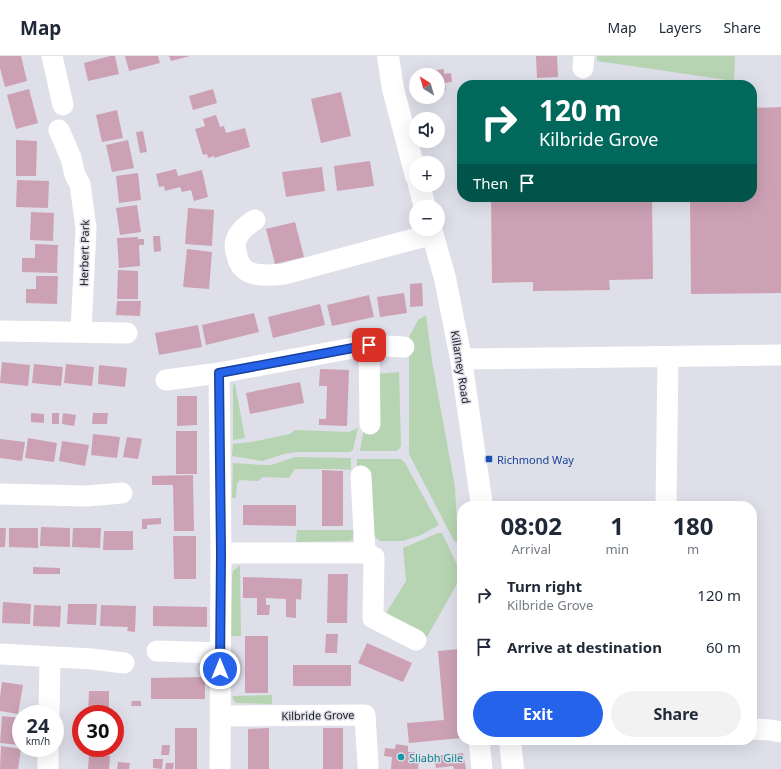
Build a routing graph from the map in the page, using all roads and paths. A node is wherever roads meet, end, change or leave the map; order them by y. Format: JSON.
{"nodes":[{"id":1,"x":52,"y":56,"type":"edge"},
{"id":2,"x":388,"y":56,"type":"edge"},
{"id":3,"x":63,"y":105,"type":"dead end"},
{"id":4,"x":59,"y":130,"type":"dead end"},
{"id":5,"x":411,"y":156,"type":"edge"},
{"id":6,"x":255,"y":220,"type":"dead end"},
{"id":7,"x":418,"y":236,"type":"edge"},
{"id":8,"x":433,"y":236,"type":"edge"},
{"id":9,"x":0,"y":331,"type":"edge"},
{"id":10,"x":81,"y":332,"type":"junction"},
{"id":11,"x":127,"y":333,"type":"dead end"},
{"id":12,"x":369,"y":345,"type":"junction"},
{"id":13,"x":404,"y":347,"type":"dead end"},
{"id":14,"x":781,"y":355,"type":"edge"},
{"id":15,"x":668,"y":357,"type":"junction"},
{"id":16,"x":461,"y":359,"type":"junction"},
{"id":17,"x":219,"y":373,"type":"junction"},
{"id":18,"x":166,"y":380,"type":"dead end"},
{"id":19,"x":370,"y":424,"type":"dead end"},
{"id":20,"x":362,"y":476,"type":"dead end"},
{"id":21,"x":122,"y":493,"type":"dead end"},
{"id":22,"x":0,"y":494,"type":"edge"},
{"id":23,"x":481,"y":501,"type":"edge"},
{"id":24,"x":666,"y":501,"type":"edge"},
{"id":25,"x":221,"y":553,"type":"junction"},
{"id":26,"x":365,"y":553,"type":"junction"},
{"id":27,"x":416,"y":640,"type":"dead end"},
{"id":28,"x":158,"y":651,"type":"dead end"},
{"id":29,"x":220,"y":653,"type":"junction"},
{"id":30,"x":0,"y":654,"type":"edge"},
{"id":31,"x":50,"y":657,"type":"junction"},
{"id":32,"x":124,"y":663,"type":"dead end"},
{"id":33,"x":49,"y":705,"type":"edge"},
{"id":34,"x":220,"y":716,"type":"junction"},
{"id":35,"x":757,"y":729,"type":"edge"},
{"id":36,"x":781,"y":732,"type":"edge"},
{"id":37,"x":480,"y":745,"type":"edge"},
{"id":38,"x":511,"y":745,"type":"edge"},
{"id":39,"x":48,"y":757,"type":"edge"},
{"id":40,"x":368,"y":765,"type":"dead end"},
{"id":41,"x":48,"y":769,"type":"edge"},
{"id":42,"x":220,"y":769,"type":"edge"},
{"id":43,"x":482,"y":769,"type":"edge"},
{"id":44,"x":513,"y":769,"type":"edge"}],
"edges":[{"from":1,"to":3,"type":"street"},
{"from":2,"to":5,"type":"main road"},
{"from":4,"to":10,"type":"street","name":"Herbert Park"},
{"from":6,"to":7,"type":"street"},
{"from":8,"to":16,"type":"main road","name":"Killarney Road"},
{"from":9,"to":10,"type":"street"},
{"from":10,"to":11,"type":"street"},
{"from":12,"to":13,"type":"street"},
{"from":12,"to":17,"type":"street"},
{"from":12,"to":19,"type":"street"},
{"from":14,"to":15,"type":"street"},
{"from":15,"to":16,"type":"street"},
{"from":15,"to":24,"type":"street"},
{"from":16,"to":23,"type":"main road","name":"Killarney Road"},
{"from":17,"to":18,"type":"street"},
{"from":17,"to":25,"type":"street"},
{"from":20,"to":26,"type":"street"},
{"from":21,"to":22,"type":"street"},
{"from":25,"to":26,"type":"street"},
{"from":25,"to":29,"type":"street"},
{"from":26,"to":27,"type":"street"},
{"from":28,"to":29,"type":"street"},
{"from":29,"to":34,"type":"street"},
{"from":30,"to":31,"type":"street"},
{"from":31,"to":32,"type":"street"},
{"from":31,"to":33,"type":"street"},
{"from":34,"to":40,"type":"street","name":"Kilbride Grove"},
{"from":34,"to":42,"type":"street"},
{"from":35,"to":36,"type":"street"},
{"from":37,"to":43,"type":"street"},
{"from":38,"to":44,"type":"main road"},
{"from":39,"to":41,"type":"street"}]}
